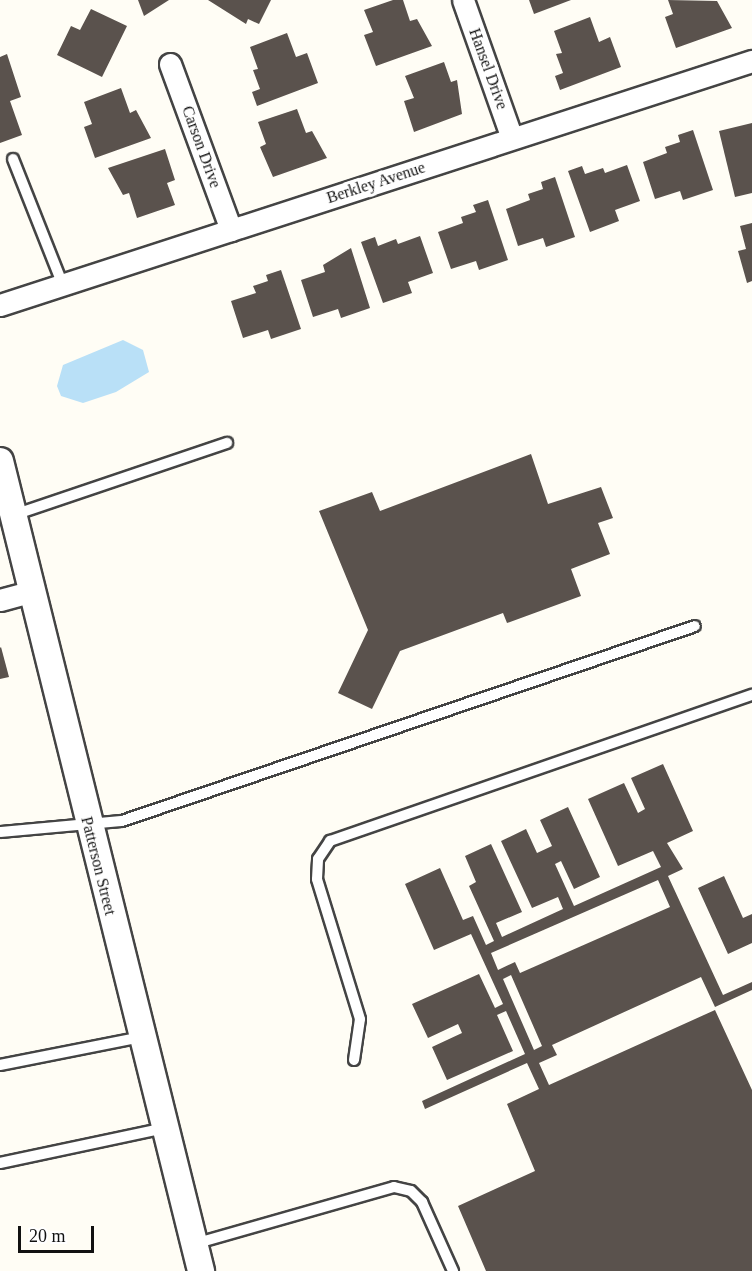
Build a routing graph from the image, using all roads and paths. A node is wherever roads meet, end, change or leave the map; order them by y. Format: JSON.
{"nodes":[{"id":1,"x":464,"y":0,"type":"edge"},
{"id":2,"x":752,"y":61,"type":"edge"},
{"id":3,"x":170,"y":64,"type":"dead end"},
{"id":4,"x":512,"y":138,"type":"junction"},
{"id":5,"x":13,"y":159,"type":"dead end"},
{"id":6,"x":231,"y":230,"type":"junction"},
{"id":7,"x":63,"y":285,"type":"junction"},
{"id":8,"x":0,"y":306,"type":"edge"},
{"id":9,"x":227,"y":443,"type":"dead end"},
{"id":10,"x":0,"y":461,"type":"edge"},
{"id":11,"x":14,"y":516,"type":"junction"},
{"id":12,"x":33,"y":591,"type":"junction"},
{"id":13,"x":0,"y":600,"type":"edge"},
{"id":14,"x":695,"y":626,"type":"dead end"},
{"id":15,"x":752,"y":695,"type":"edge"},
{"id":16,"x":86,"y":820,"type":"junction"},
{"id":17,"x":0,"y":832,"type":"edge"},
{"id":18,"x":142,"y":1036,"type":"junction"},
{"id":19,"x":354,"y":1060,"type":"dead end"},
{"id":20,"x":0,"y":1065,"type":"edge"},
{"id":21,"x":164,"y":1128,"type":"junction"},
{"id":22,"x":0,"y":1163,"type":"edge"},
{"id":23,"x":193,"y":1244,"type":"junction"},
{"id":24,"x":201,"y":1271,"type":"edge"},
{"id":25,"x":453,"y":1271,"type":"edge"}],
"edges":[{"from":1,"to":4,"type":"street","name":"Hansel Drive"},
{"from":2,"to":4,"type":"street","name":"Berkley Avenue"},
{"from":3,"to":6,"type":"street","name":"Carson Drive"},
{"from":4,"to":6,"type":"street","name":"Berkley Avenue"},
{"from":5,"to":7,"type":"lane"},
{"from":6,"to":7,"type":"street","name":"Berkley Avenue"},
{"from":7,"to":8,"type":"street","name":"Berkley Avenue"},
{"from":9,"to":11,"type":"lane"},
{"from":10,"to":11,"type":"street","name":"Patterson Street"},
{"from":11,"to":12,"type":"street","name":"Patterson Street"},
{"from":12,"to":13,"type":"street"},
{"from":12,"to":16,"type":"street","name":"Patterson Street"},
{"from":14,"to":16,"type":"lane"},
{"from":15,"to":19,"type":"lane"},
{"from":16,"to":17,"type":"lane"},
{"from":16,"to":18,"type":"street","name":"Patterson Street"},
{"from":18,"to":20,"type":"lane"},
{"from":18,"to":21,"type":"street","name":"Patterson Street"},
{"from":21,"to":22,"type":"lane"},
{"from":21,"to":23,"type":"street","name":"Patterson Street"},
{"from":23,"to":24,"type":"street","name":"Patterson Street"},
{"from":23,"to":25,"type":"lane"}]}
